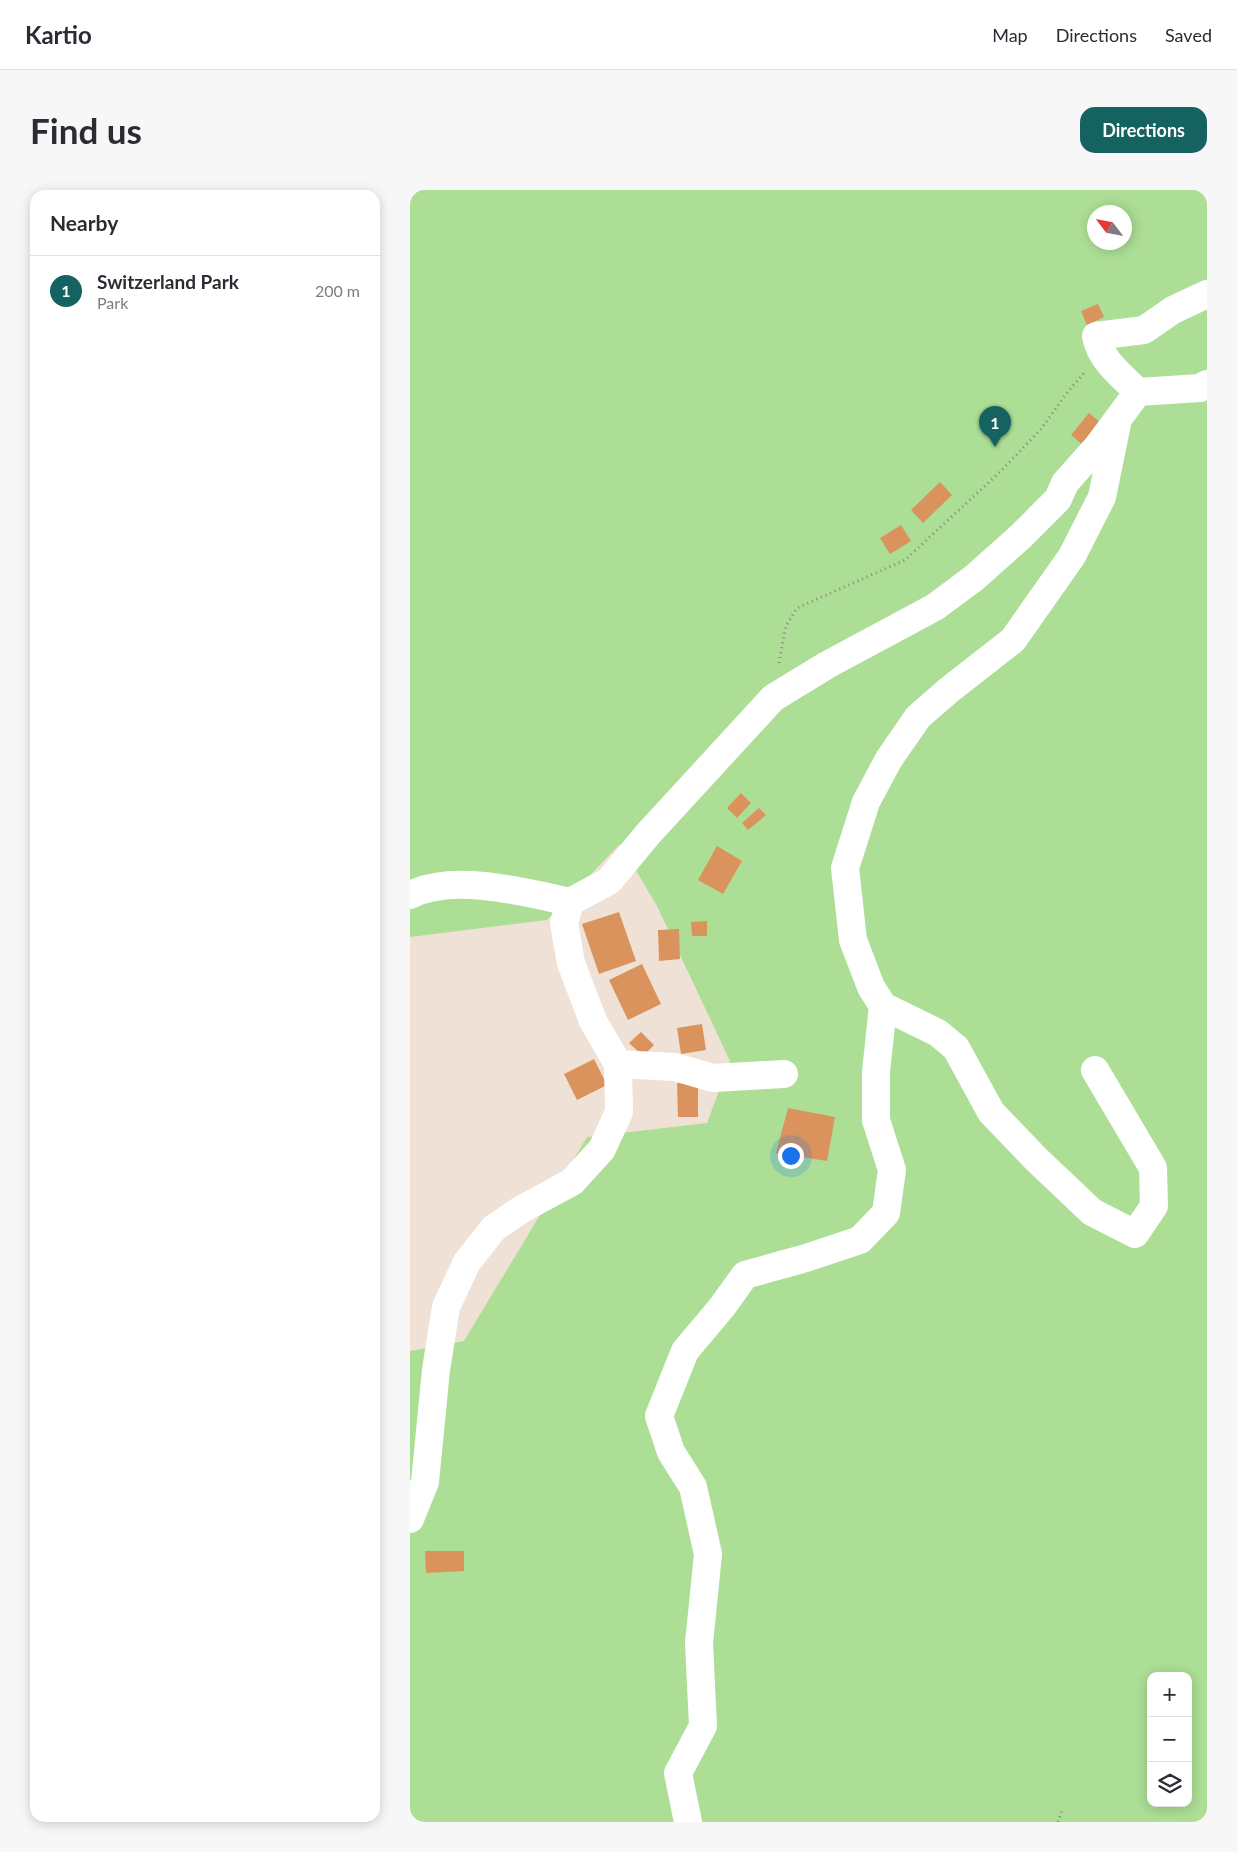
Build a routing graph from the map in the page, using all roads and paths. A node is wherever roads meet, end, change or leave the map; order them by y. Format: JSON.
{"nodes":[{"id":1,"x":1207,"y":294,"type":"edge"},
{"id":2,"x":1085,"y":372,"type":"dead end"},
{"id":3,"x":1207,"y":384,"type":"edge"},
{"id":4,"x":1138,"y":392,"type":"junction"},
{"id":5,"x":1118,"y":419,"type":"junction"},
{"id":6,"x":773,"y":698,"type":"junction"},
{"id":7,"x":410,"y":895,"type":"edge"},
{"id":8,"x":570,"y":902,"type":"junction"},
{"id":9,"x":883,"y":1006,"type":"junction"},
{"id":10,"x":618,"y":1064,"type":"junction"},
{"id":11,"x":1095,"y":1070,"type":"dead end"},
{"id":12,"x":784,"y":1074,"type":"dead end"},
{"id":13,"x":410,"y":1430,"type":"edge"},
{"id":14,"x":429,"y":1448,"type":"junction"},
{"id":15,"x":410,"y":1519,"type":"edge"},
{"id":16,"x":1063,"y":1808,"type":"dead end"},
{"id":17,"x":688,"y":1822,"type":"edge"},
{"id":18,"x":1058,"y":1822,"type":"edge"}],
"edges":[{"from":1,"to":4,"type":"street"},
{"from":2,"to":6,"type":"path"},
{"from":3,"to":4,"type":"street"},
{"from":4,"to":5,"type":"street"},
{"from":5,"to":6,"type":"street"},
{"from":5,"to":9,"type":"street"},
{"from":6,"to":8,"type":"street"},
{"from":7,"to":8,"type":"street"},
{"from":8,"to":10,"type":"street"},
{"from":9,"to":11,"type":"street"},
{"from":9,"to":17,"type":"street"},
{"from":10,"to":12,"type":"street"},
{"from":10,"to":14,"type":"street"},
{"from":13,"to":14,"type":"street"},
{"from":14,"to":15,"type":"street"},
{"from":16,"to":18,"type":"path"}]}
